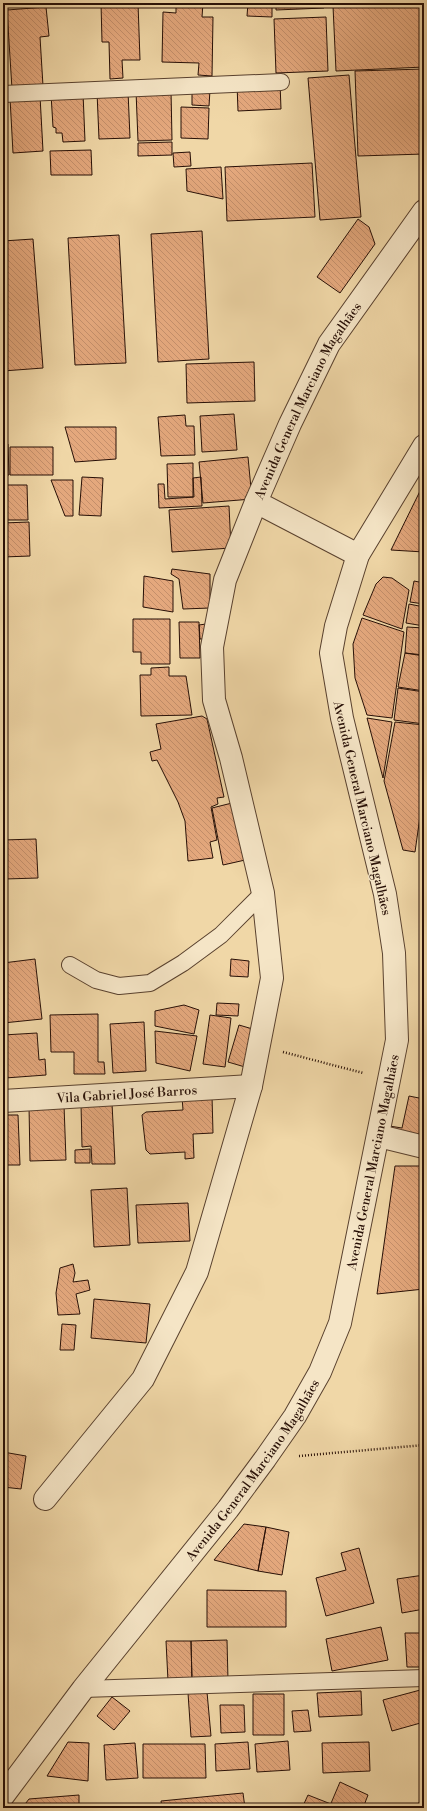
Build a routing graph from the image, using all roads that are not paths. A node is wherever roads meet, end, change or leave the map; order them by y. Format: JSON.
{"nodes":[{"id":1,"x":281,"y":82,"type":"dead end"},
{"id":2,"x":3,"y":94,"type":"edge"},
{"id":3,"x":424,"y":211,"type":"edge"},
{"id":4,"x":424,"y":446,"type":"edge"},
{"id":5,"x":256,"y":502,"type":"junction"},
{"id":6,"x":358,"y":555,"type":"junction"},
{"id":7,"x":263,"y":893,"type":"junction"},
{"id":8,"x":70,"y":965,"type":"dead end"},
{"id":9,"x":251,"y":1086,"type":"junction"},
{"id":10,"x":3,"y":1101,"type":"edge"},
{"id":11,"x":379,"y":1136,"type":"junction"},
{"id":12,"x":424,"y":1147,"type":"edge"},
{"id":13,"x":45,"y":1499,"type":"dead end"},
{"id":14,"x":424,"y":1678,"type":"edge"},
{"id":15,"x":83,"y":1688,"type":"junction"},
{"id":16,"x":3,"y":1796,"type":"edge"}],
"edges":[{"from":1,"to":2,"type":"lane"},
{"from":3,"to":5,"type":"street","name":"Avenida General Marciano Magalhães"},
{"from":4,"to":6,"type":"street","name":"Avenida General Marciano Magalhães"},
{"from":5,"to":6,"type":"street"},
{"from":5,"to":7,"type":"street","name":"Avenida General Marciano Magalhães"},
{"from":6,"to":11,"type":"street","name":"Avenida General Marciano Magalhães"},
{"from":7,"to":8,"type":"lane"},
{"from":7,"to":9,"type":"street","name":"Avenida General Marciano Magalhães"},
{"from":9,"to":10,"type":"street","name":"Vila Gabriel José Barros"},
{"from":9,"to":13,"type":"street","name":"Avenida General Marciano Magalhães"},
{"from":11,"to":12,"type":"street"},
{"from":11,"to":15,"type":"street","name":"Avenida General Marciano Magalhães"},
{"from":14,"to":15,"type":"lane"},
{"from":15,"to":16,"type":"street","name":"Avenida General Marciano Magalhães"}]}
